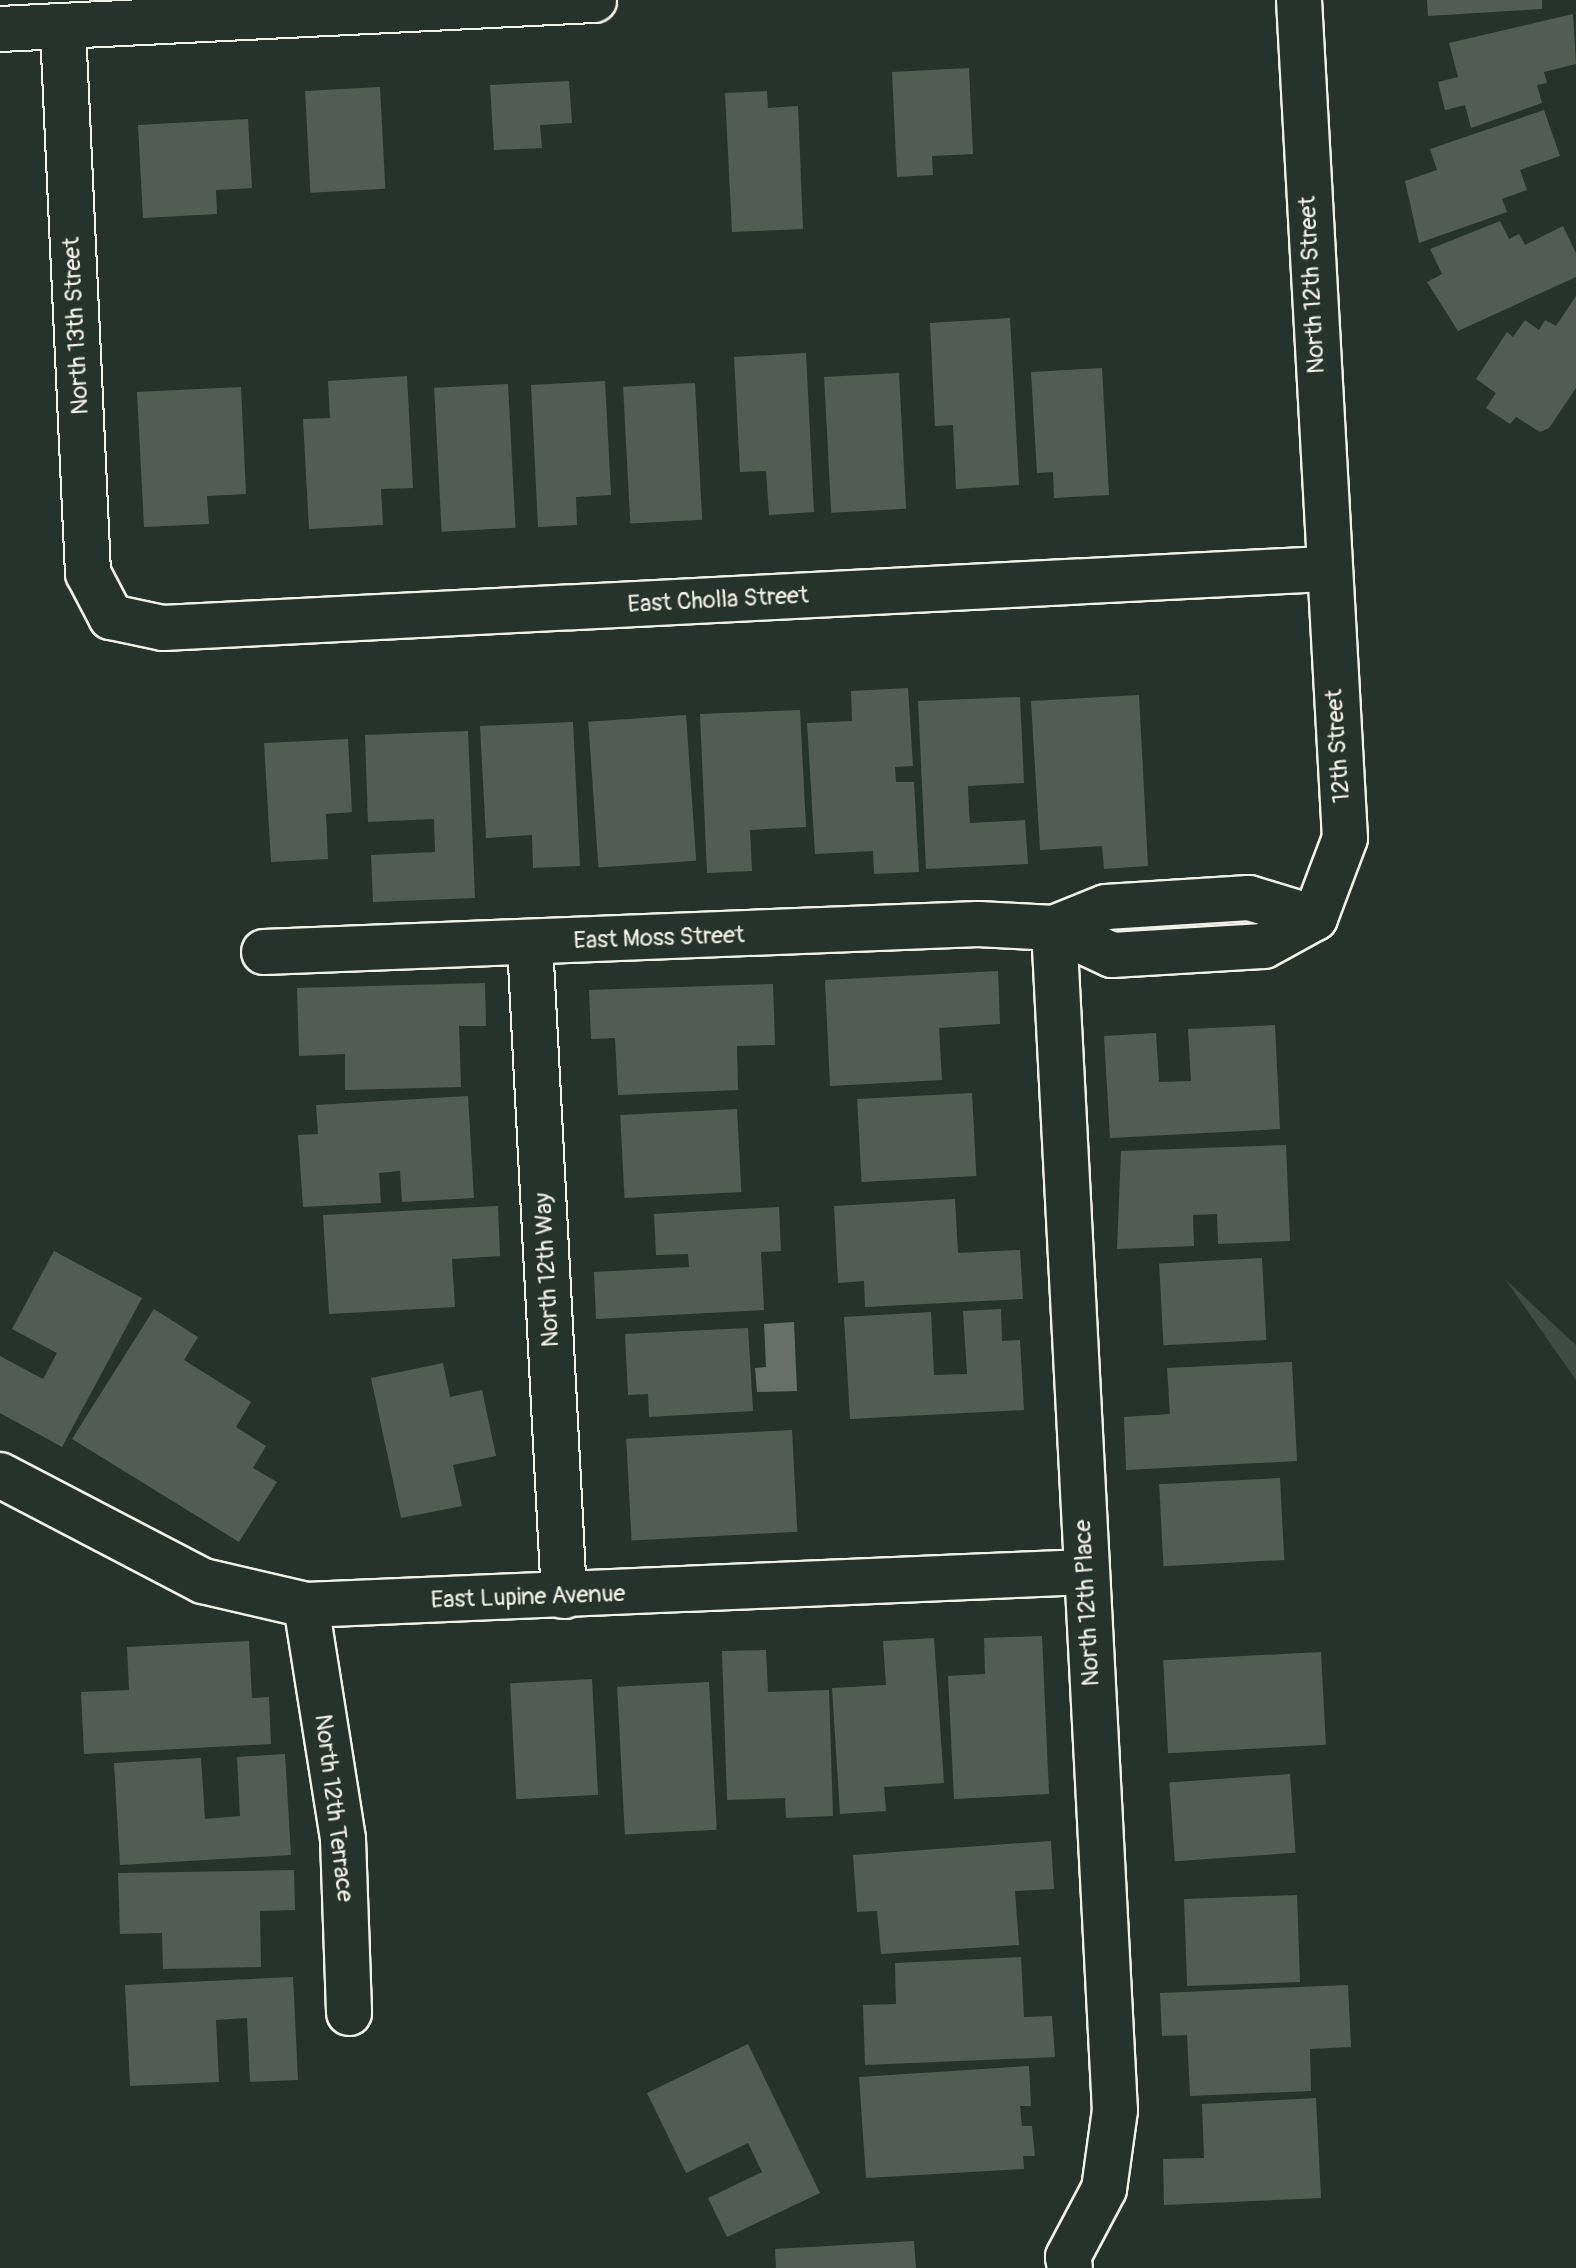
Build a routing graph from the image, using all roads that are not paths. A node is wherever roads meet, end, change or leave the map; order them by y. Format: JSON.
{"nodes":[{"id":1,"x":594,"y":0,"type":"edge"},
{"id":2,"x":1299,"y":0,"type":"edge"},
{"id":3,"x":0,"y":29,"type":"edge"},
{"id":4,"x":63,"y":29,"type":"junction"},
{"id":5,"x":1325,"y":569,"type":"junction"},
{"id":6,"x":111,"y":617,"type":"joint"},
{"id":7,"x":1315,"y":918,"type":"joint"},
{"id":8,"x":1054,"y":928,"type":"junction"},
{"id":9,"x":530,"y":943,"type":"junction"},
{"id":10,"x":264,"y":952,"type":"dead end"},
{"id":11,"x":0,"y":1475,"type":"edge"},
{"id":12,"x":1085,"y":1572,"type":"junction"},
{"id":13,"x":564,"y":1596,"type":"junction"},
{"id":14,"x":306,"y":1605,"type":"junction"},
{"id":15,"x":349,"y":2013,"type":"dead end"},
{"id":16,"x":1070,"y":2268,"type":"edge"}],
"edges":[{"from":1,"to":4,"type":"street"},
{"from":2,"to":5,"type":"street","name":"North 12th Street"},
{"from":3,"to":4,"type":"street"},
{"from":4,"to":6,"type":"street","name":"North 13th Street"},
{"from":5,"to":6,"type":"street","name":"East Cholla Street"},
{"from":5,"to":7,"type":"street","name":"12th Street"},
{"from":7,"to":8,"type":"street","name":"East Moss Street"},
{"from":8,"to":9,"type":"street","name":"East Moss Street"},
{"from":8,"to":12,"type":"street","name":"North 12th Place"},
{"from":9,"to":10,"type":"street","name":"East Moss Street"},
{"from":9,"to":13,"type":"street","name":"North 12th Way"},
{"from":11,"to":14,"type":"street","name":"East Lupine Avenue"},
{"from":12,"to":13,"type":"street","name":"East Lupine Avenue"},
{"from":12,"to":16,"type":"street","name":"North 12th Place"},
{"from":13,"to":14,"type":"street","name":"East Lupine Avenue"},
{"from":14,"to":15,"type":"street","name":"North 12th Terrace"}]}
